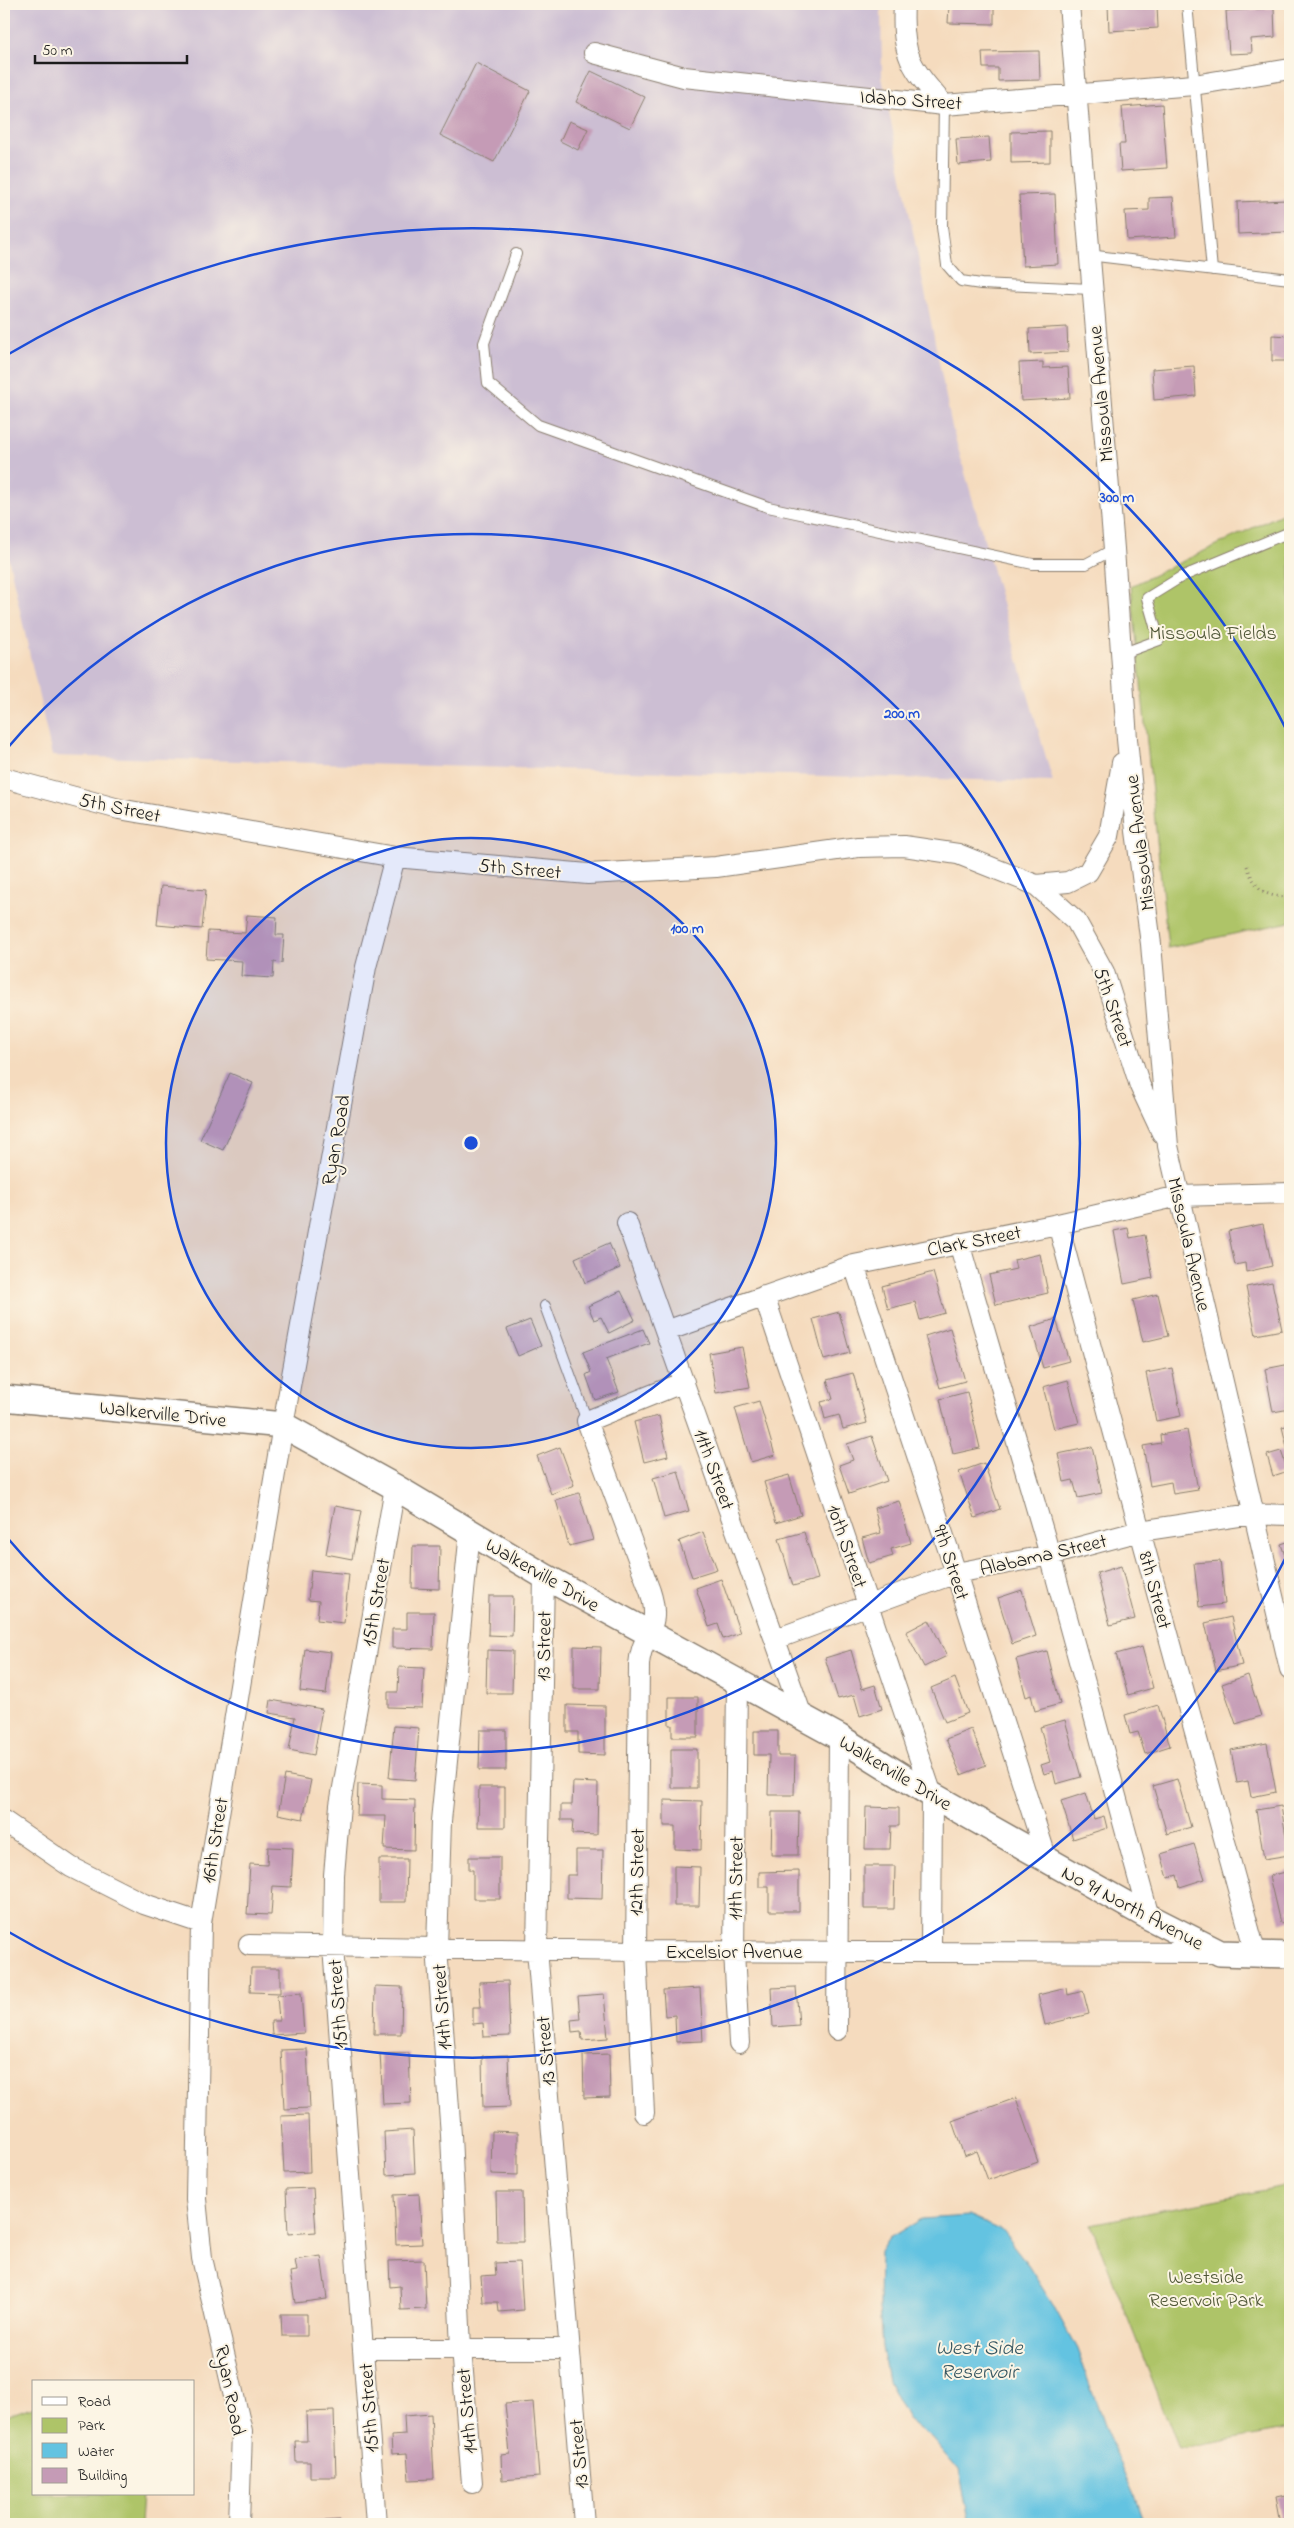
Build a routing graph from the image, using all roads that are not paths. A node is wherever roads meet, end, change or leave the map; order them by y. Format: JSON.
{"nodes":[{"id":1,"x":904,"y":4,"type":"edge"},
{"id":2,"x":1069,"y":4,"type":"edge"},
{"id":3,"x":1187,"y":4,"type":"edge"},
{"id":4,"x":594,"y":53,"type":"dead end"},
{"id":5,"x":1290,"y":69,"type":"edge"},
{"id":6,"x":1194,"y":85,"type":"junction"},
{"id":7,"x":1076,"y":96,"type":"junction"},
{"id":8,"x":944,"y":105,"type":"junction"},
{"id":9,"x":516,"y":254,"type":"dead end"},
{"id":10,"x":1088,"y":256,"type":"junction"},
{"id":11,"x":1212,"y":270,"type":"junction"},
{"id":12,"x":1290,"y":280,"type":"edge"},
{"id":13,"x":1091,"y":288,"type":"junction"},
{"id":14,"x":1290,"y":532,"type":"edge"},
{"id":15,"x":1114,"y":550,"type":"junction"},
{"id":16,"x":1121,"y":654,"type":"junction"},
{"id":17,"x":1127,"y":739,"type":"junction"},
{"id":18,"x":4,"y":778,"type":"edge"},
{"id":19,"x":395,"y":857,"type":"junction"},
{"id":20,"x":1036,"y":885,"type":"junction"},
{"id":21,"x":1168,"y":1146,"type":"junction"},
{"id":22,"x":1290,"y":1193,"type":"edge"},
{"id":23,"x":1179,"y":1196,"type":"junction"},
{"id":24,"x":627,"y":1223,"type":"dead end"},
{"id":25,"x":1058,"y":1224,"type":"junction"},
{"id":26,"x":959,"y":1243,"type":"junction"},
{"id":27,"x":854,"y":1265,"type":"junction"},
{"id":28,"x":764,"y":1296,"type":"junction"},
{"id":29,"x":545,"y":1306,"type":"dead end"},
{"id":30,"x":666,"y":1331,"type":"junction"},
{"id":31,"x":684,"y":1382,"type":"junction"},
{"id":32,"x":4,"y":1398,"type":"edge"},
{"id":33,"x":587,"y":1421,"type":"junction"},
{"id":34,"x":283,"y":1425,"type":"junction"},
{"id":35,"x":395,"y":1487,"type":"junction"},
{"id":36,"x":1252,"y":1514,"type":"junction"},
{"id":37,"x":1290,"y":1515,"type":"edge"},
{"id":38,"x":1140,"y":1531,"type":"junction"},
{"id":39,"x":470,"y":1532,"type":"junction"},
{"id":40,"x":1050,"y":1555,"type":"junction"},
{"id":41,"x":956,"y":1573,"type":"junction"},
{"id":42,"x":544,"y":1576,"type":"junction"},
{"id":43,"x":868,"y":1605,"type":"junction"},
{"id":44,"x":649,"y":1634,"type":"junction"},
{"id":45,"x":776,"y":1638,"type":"junction"},
{"id":46,"x":1290,"y":1669,"type":"edge"},
{"id":47,"x":737,"y":1682,"type":"junction"},
{"id":48,"x":802,"y":1716,"type":"junction"},
{"id":49,"x":839,"y":1737,"type":"junction"},
{"id":50,"x":932,"y":1795,"type":"junction"},
{"id":51,"x":4,"y":1821,"type":"edge"},
{"id":52,"x":1047,"y":1860,"type":"junction"},
{"id":53,"x":1149,"y":1917,"type":"junction"},
{"id":54,"x":201,"y":1923,"type":"junction"},
{"id":55,"x":249,"y":1945,"type":"dead end"},
{"id":56,"x":332,"y":1947,"type":"junction"},
{"id":57,"x":436,"y":1948,"type":"junction"},
{"id":58,"x":538,"y":1949,"type":"junction"},
{"id":59,"x":931,"y":1950,"type":"junction"},
{"id":60,"x":636,"y":1951,"type":"junction"},
{"id":61,"x":734,"y":1952,"type":"junction"},
{"id":62,"x":837,"y":1952,"type":"junction"},
{"id":63,"x":1220,"y":1953,"type":"junction"},
{"id":64,"x":1256,"y":1955,"type":"junction"},
{"id":65,"x":1290,"y":1956,"type":"edge"},
{"id":66,"x":836,"y":2030,"type":"dead end"},
{"id":67,"x":739,"y":2043,"type":"dead end"},
{"id":68,"x":644,"y":2113,"type":"dead end"},
{"id":69,"x":202,"y":2258,"type":"joint"},
{"id":70,"x":461,"y":2348,"type":"junction"},
{"id":71,"x":364,"y":2349,"type":"junction"},
{"id":72,"x":569,"y":2349,"type":"junction"},
{"id":73,"x":472,"y":2483,"type":"dead end"},
{"id":74,"x":239,"y":2524,"type":"edge"},
{"id":75,"x":376,"y":2524,"type":"edge"},
{"id":76,"x":584,"y":2524,"type":"edge"}],
"edges":[{"from":1,"to":8,"type":"street"},
{"from":2,"to":7,"type":"street","name":"Missoula Avenue"},
{"from":3,"to":6,"type":"lane"},
{"from":4,"to":8,"type":"street","name":"Idaho Street"},
{"from":5,"to":6,"type":"street","name":"Idaho Street"},
{"from":6,"to":7,"type":"street","name":"Idaho Street"},
{"from":6,"to":11,"type":"lane"},
{"from":7,"to":8,"type":"street","name":"Idaho Street"},
{"from":7,"to":10,"type":"street","name":"Missoula Avenue"},
{"from":8,"to":13,"type":"lane"},
{"from":9,"to":15,"type":"lane"},
{"from":10,"to":11,"type":"lane"},
{"from":10,"to":13,"type":"street","name":"Missoula Avenue"},
{"from":11,"to":12,"type":"lane"},
{"from":13,"to":15,"type":"street","name":"Missoula Avenue"},
{"from":14,"to":16,"type":"lane"},
{"from":15,"to":16,"type":"street","name":"Missoula Avenue"},
{"from":16,"to":17,"type":"street","name":"Missoula Avenue"},
{"from":17,"to":20,"type":"street","name":"5th Street"},
{"from":17,"to":21,"type":"street","name":"Missoula Avenue"},
{"from":18,"to":19,"type":"street","name":"5th Street"},
{"from":19,"to":20,"type":"street","name":"5th Street"},
{"from":19,"to":34,"type":"street","name":"Ryan Road"},
{"from":20,"to":21,"type":"street","name":"5th Street"},
{"from":21,"to":23,"type":"street","name":"Missoula Avenue"},
{"from":22,"to":23,"type":"street","name":"Clark Street"},
{"from":23,"to":25,"type":"street","name":"Clark Street"},
{"from":23,"to":36,"type":"street","name":"Missoula Avenue"},
{"from":24,"to":30,"type":"street","name":"11th Street"},
{"from":25,"to":26,"type":"street","name":"Clark Street"},
{"from":25,"to":38,"type":"street","name":"8th Street"},
{"from":26,"to":27,"type":"street","name":"Clark Street"},
{"from":26,"to":40,"type":"street"},
{"from":27,"to":28,"type":"street","name":"Clark Street"},
{"from":27,"to":41,"type":"street","name":"9th Street"},
{"from":28,"to":30,"type":"street","name":"Clark Street"},
{"from":28,"to":43,"type":"street","name":"10th Street"},
{"from":29,"to":33,"type":"lane"},
{"from":30,"to":31,"type":"street","name":"11th Street"},
{"from":31,"to":33,"type":"street"},
{"from":31,"to":45,"type":"street","name":"11th Street"},
{"from":32,"to":34,"type":"street","name":"Walkerville Drive"},
{"from":33,"to":44,"type":"street"},
{"from":34,"to":35,"type":"street","name":"Walkerville Drive"},
{"from":34,"to":54,"type":"street","name":"16th Street"},
{"from":35,"to":39,"type":"street","name":"Walkerville Drive"},
{"from":35,"to":56,"type":"street","name":"15th Street"},
{"from":36,"to":37,"type":"street","name":"Alabama Street"},
{"from":36,"to":38,"type":"street","name":"Alabama Street"},
{"from":36,"to":46,"type":"street","name":"Missoula Avenue"},
{"from":38,"to":40,"type":"street","name":"Alabama Street"},
{"from":38,"to":64,"type":"street","name":"8th Street"},
{"from":39,"to":42,"type":"street","name":"Walkerville Drive"},
{"from":39,"to":57,"type":"street","name":"14th Street"},
{"from":40,"to":41,"type":"street","name":"Alabama Street"},
{"from":40,"to":53,"type":"street"},
{"from":41,"to":43,"type":"street","name":"Alabama Street"},
{"from":41,"to":52,"type":"street","name":"9th Street"},
{"from":42,"to":44,"type":"street","name":"Walkerville Drive"},
{"from":42,"to":58,"type":"street","name":"13 Street"},
{"from":43,"to":45,"type":"street","name":"Alabama Street"},
{"from":43,"to":50,"type":"street","name":"10th Street"},
{"from":44,"to":47,"type":"street","name":"Walkerville Drive"},
{"from":44,"to":60,"type":"street","name":"12th Street"},
{"from":45,"to":48,"type":"street","name":"11th Street"},
{"from":47,"to":48,"type":"street","name":"Walkerville Drive"},
{"from":47,"to":61,"type":"street","name":"11th Street"},
{"from":48,"to":49,"type":"street","name":"Walkerville Drive"},
{"from":49,"to":50,"type":"street","name":"Walkerville Drive"},
{"from":49,"to":62,"type":"street"},
{"from":50,"to":52,"type":"street","name":"Walkerville Drive"},
{"from":50,"to":59,"type":"street","name":"10th Street"},
{"from":51,"to":54,"type":"street"},
{"from":52,"to":53,"type":"street","name":"No 91 North Avenue"},
{"from":53,"to":63,"type":"street","name":"No 91 North Avenue"},
{"from":54,"to":69,"type":"street","name":"16th Street"},
{"from":55,"to":56,"type":"street","name":"Excelsior Avenue"},
{"from":56,"to":57,"type":"street","name":"Excelsior Avenue"},
{"from":56,"to":71,"type":"street","name":"15th Street"},
{"from":57,"to":58,"type":"street","name":"Excelsior Avenue"},
{"from":57,"to":70,"type":"street","name":"14th Street"},
{"from":58,"to":60,"type":"street","name":"Excelsior Avenue"},
{"from":58,"to":72,"type":"street","name":"13 Street"},
{"from":59,"to":62,"type":"street","name":"Excelsior Avenue"},
{"from":59,"to":63,"type":"street","name":"Excelsior Avenue"},
{"from":60,"to":61,"type":"street","name":"Excelsior Avenue"},
{"from":60,"to":68,"type":"street","name":"12th Street"},
{"from":61,"to":62,"type":"street","name":"Excelsior Avenue"},
{"from":61,"to":67,"type":"street","name":"11th Street"},
{"from":62,"to":66,"type":"street"},
{"from":63,"to":64,"type":"street"},
{"from":64,"to":65,"type":"street"},
{"from":69,"to":74,"type":"street","name":"Ryan Road"},
{"from":70,"to":71,"type":"street"},
{"from":70,"to":72,"type":"street"},
{"from":70,"to":73,"type":"street","name":"14th Street"},
{"from":71,"to":75,"type":"street","name":"15th Street"},
{"from":72,"to":76,"type":"street","name":"13 Street"}]}
